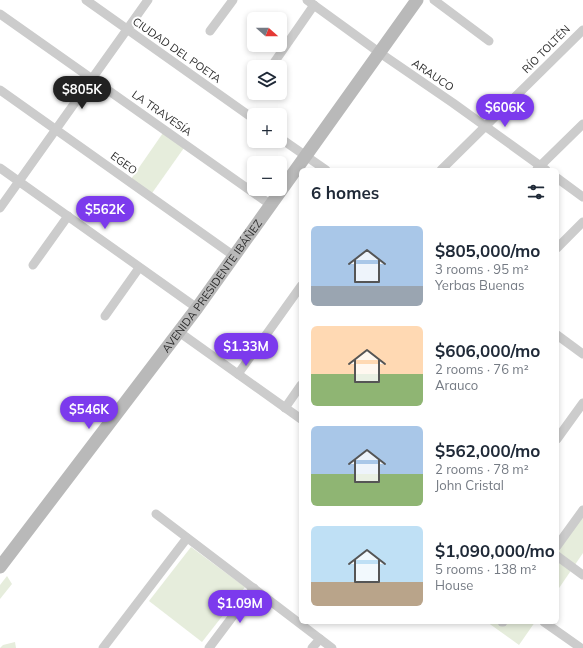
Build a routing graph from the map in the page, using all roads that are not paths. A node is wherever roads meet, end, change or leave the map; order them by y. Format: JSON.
{"nodes":[{"id":1,"x":86,"y":0,"type":"edge"},
{"id":2,"x":148,"y":0,"type":"edge"},
{"id":3,"x":233,"y":0,"type":"edge"},
{"id":4,"x":417,"y":0,"type":"edge"},
{"id":5,"x":434,"y":0,"type":"edge"},
{"id":6,"x":311,"y":3,"type":"edge"},
{"id":7,"x":0,"y":14,"type":"edge"},
{"id":8,"x":127,"y":29,"type":"junction"},
{"id":9,"x":583,"y":30,"type":"edge"},
{"id":10,"x":210,"y":31,"type":"dead end"},
{"id":11,"x":489,"y":41,"type":"dead end"},
{"id":12,"x":380,"y":53,"type":"junction"},
{"id":13,"x":275,"y":60,"type":"edge"},
{"id":14,"x":92,"y":79,"type":"junction"},
{"id":15,"x":0,"y":90,"type":"edge"},
{"id":16,"x":247,"y":114,"type":"edge"},
{"id":17,"x":583,"y":124,"type":"edge"},
{"id":18,"x":485,"y":126,"type":"junction"},
{"id":19,"x":56,"y":129,"type":"junction"},
{"id":20,"x":287,"y":143,"type":"edge"},
{"id":21,"x":306,"y":156,"type":"junction"},
{"id":22,"x":0,"y":168,"type":"edge"},
{"id":23,"x":323,"y":168,"type":"edge"},
{"id":24,"x":443,"y":168,"type":"edge"},
{"id":25,"x":540,"y":168,"type":"edge"},
{"id":26,"x":542,"y":168,"type":"edge"},
{"id":27,"x":559,"y":179,"type":"edge"},
{"id":28,"x":19,"y":181,"type":"junction"},
{"id":29,"x":583,"y":197,"type":"edge"},
{"id":30,"x":271,"y":205,"type":"junction"},
{"id":31,"x":0,"y":208,"type":"edge"},
{"id":32,"x":68,"y":216,"type":"junction"},
{"id":33,"x":583,"y":222,"type":"edge"},
{"id":34,"x":559,"y":246,"type":"edge"},
{"id":35,"x":234,"y":256,"type":"junction"},
{"id":36,"x":33,"y":265,"type":"dead end"},
{"id":37,"x":139,"y":268,"type":"junction"},
{"id":38,"x":299,"y":289,"type":"edge"},
{"id":39,"x":197,"y":308,"type":"junction"},
{"id":40,"x":105,"y":316,"type":"dead end"},
{"id":41,"x":179,"y":332,"type":"junction"},
{"id":42,"x":559,"y":337,"type":"edge"},
{"id":43,"x":583,"y":354,"type":"edge"},
{"id":44,"x":238,"y":374,"type":"junction"},
{"id":45,"x":299,"y":388,"type":"edge"},
{"id":46,"x":583,"y":403,"type":"edge"},
{"id":47,"x":285,"y":408,"type":"junction"},
{"id":48,"x":299,"y":418,"type":"edge"},
{"id":49,"x":559,"y":437,"type":"edge"},
{"id":50,"x":583,"y":510,"type":"edge"},
{"id":51,"x":156,"y":514,"type":"dead end"},
{"id":52,"x":187,"y":538,"type":"junction"},
{"id":53,"x":559,"y":543,"type":"edge"},
{"id":54,"x":559,"y":557,"type":"edge"},
{"id":55,"x":0,"y":567,"type":"edge"},
{"id":56,"x":583,"y":575,"type":"edge"},
{"id":57,"x":254,"y":588,"type":"junction"},
{"id":58,"x":299,"y":623,"type":"edge"},
{"id":59,"x":301,"y":624,"type":"edge"},
{"id":60,"x":547,"y":624,"type":"edge"},
{"id":61,"x":320,"y":639,"type":"junction"},
{"id":62,"x":103,"y":648,"type":"edge"},
{"id":63,"x":209,"y":648,"type":"edge"},
{"id":64,"x":312,"y":648,"type":"edge"},
{"id":65,"x":332,"y":648,"type":"edge"},
{"id":66,"x":581,"y":648,"type":"edge"}],
"edges":[{"from":1,"to":8,"type":"street","name":"CIUDAD DEL POETA"},
{"from":2,"to":8,"type":"street"},
{"from":3,"to":10,"type":"street"},
{"from":4,"to":12,"type":"street","name":"AVENIDA PRESIDENTE IBÁÑEZ"},
{"from":5,"to":11,"type":"street"},
{"from":6,"to":12,"type":"street","name":"ARAUCO"},
{"from":6,"to":13,"type":"street"},
{"from":7,"to":14,"type":"street","name":"LA TRAVESÍA"},
{"from":8,"to":14,"type":"street"},
{"from":8,"to":16,"type":"street","name":"CIUDAD DEL POETA"},
{"from":9,"to":18,"type":"street","name":"RÍO TOLTÉN"},
{"from":12,"to":18,"type":"street","name":"ARAUCO"},
{"from":12,"to":21,"type":"street","name":"AVENIDA PRESIDENTE IBÁÑEZ"},
{"from":14,"to":19,"type":"street"},
{"from":14,"to":30,"type":"street","name":"LA TRAVESÍA"},
{"from":15,"to":19,"type":"street","name":"EGEO"},
{"from":17,"to":26,"type":"street"},
{"from":18,"to":24,"type":"street","name":"RÍO TOLTÉN"},
{"from":18,"to":25,"type":"street","name":"ARAUCO"},
{"from":19,"to":28,"type":"street"},
{"from":19,"to":35,"type":"street","name":"EGEO"},
{"from":20,"to":21,"type":"street"},
{"from":21,"to":23,"type":"street"},
{"from":21,"to":30,"type":"street","name":"AVENIDA PRESIDENTE IBÁÑEZ"},
{"from":22,"to":28,"type":"street"},
{"from":27,"to":29,"type":"street"},
{"from":28,"to":31,"type":"street"},
{"from":28,"to":32,"type":"street"},
{"from":30,"to":35,"type":"street","name":"AVENIDA PRESIDENTE IBÁÑEZ"},
{"from":32,"to":36,"type":"street"},
{"from":32,"to":37,"type":"street"},
{"from":33,"to":34,"type":"street"},
{"from":35,"to":39,"type":"street","name":"AVENIDA PRESIDENTE IBÁÑEZ"},
{"from":37,"to":39,"type":"street"},
{"from":37,"to":40,"type":"street"},
{"from":38,"to":44,"type":"street"},
{"from":39,"to":41,"type":"street","name":"AVENIDA PRESIDENTE IBÁÑEZ"},
{"from":41,"to":44,"type":"street"},
{"from":41,"to":55,"type":"street","name":"AVENIDA PRESIDENTE IBÁÑEZ"},
{"from":42,"to":43,"type":"street"},
{"from":44,"to":47,"type":"street"},
{"from":45,"to":47,"type":"street"},
{"from":46,"to":49,"type":"street"},
{"from":47,"to":48,"type":"street"},
{"from":50,"to":53,"type":"street"},
{"from":51,"to":52,"type":"street"},
{"from":52,"to":57,"type":"street"},
{"from":52,"to":62,"type":"street"},
{"from":54,"to":56,"type":"street"},
{"from":57,"to":58,"type":"street"},
{"from":57,"to":63,"type":"street"},
{"from":59,"to":61,"type":"street"},
{"from":60,"to":66,"type":"street"},
{"from":61,"to":64,"type":"street"},
{"from":61,"to":65,"type":"street"}]}
